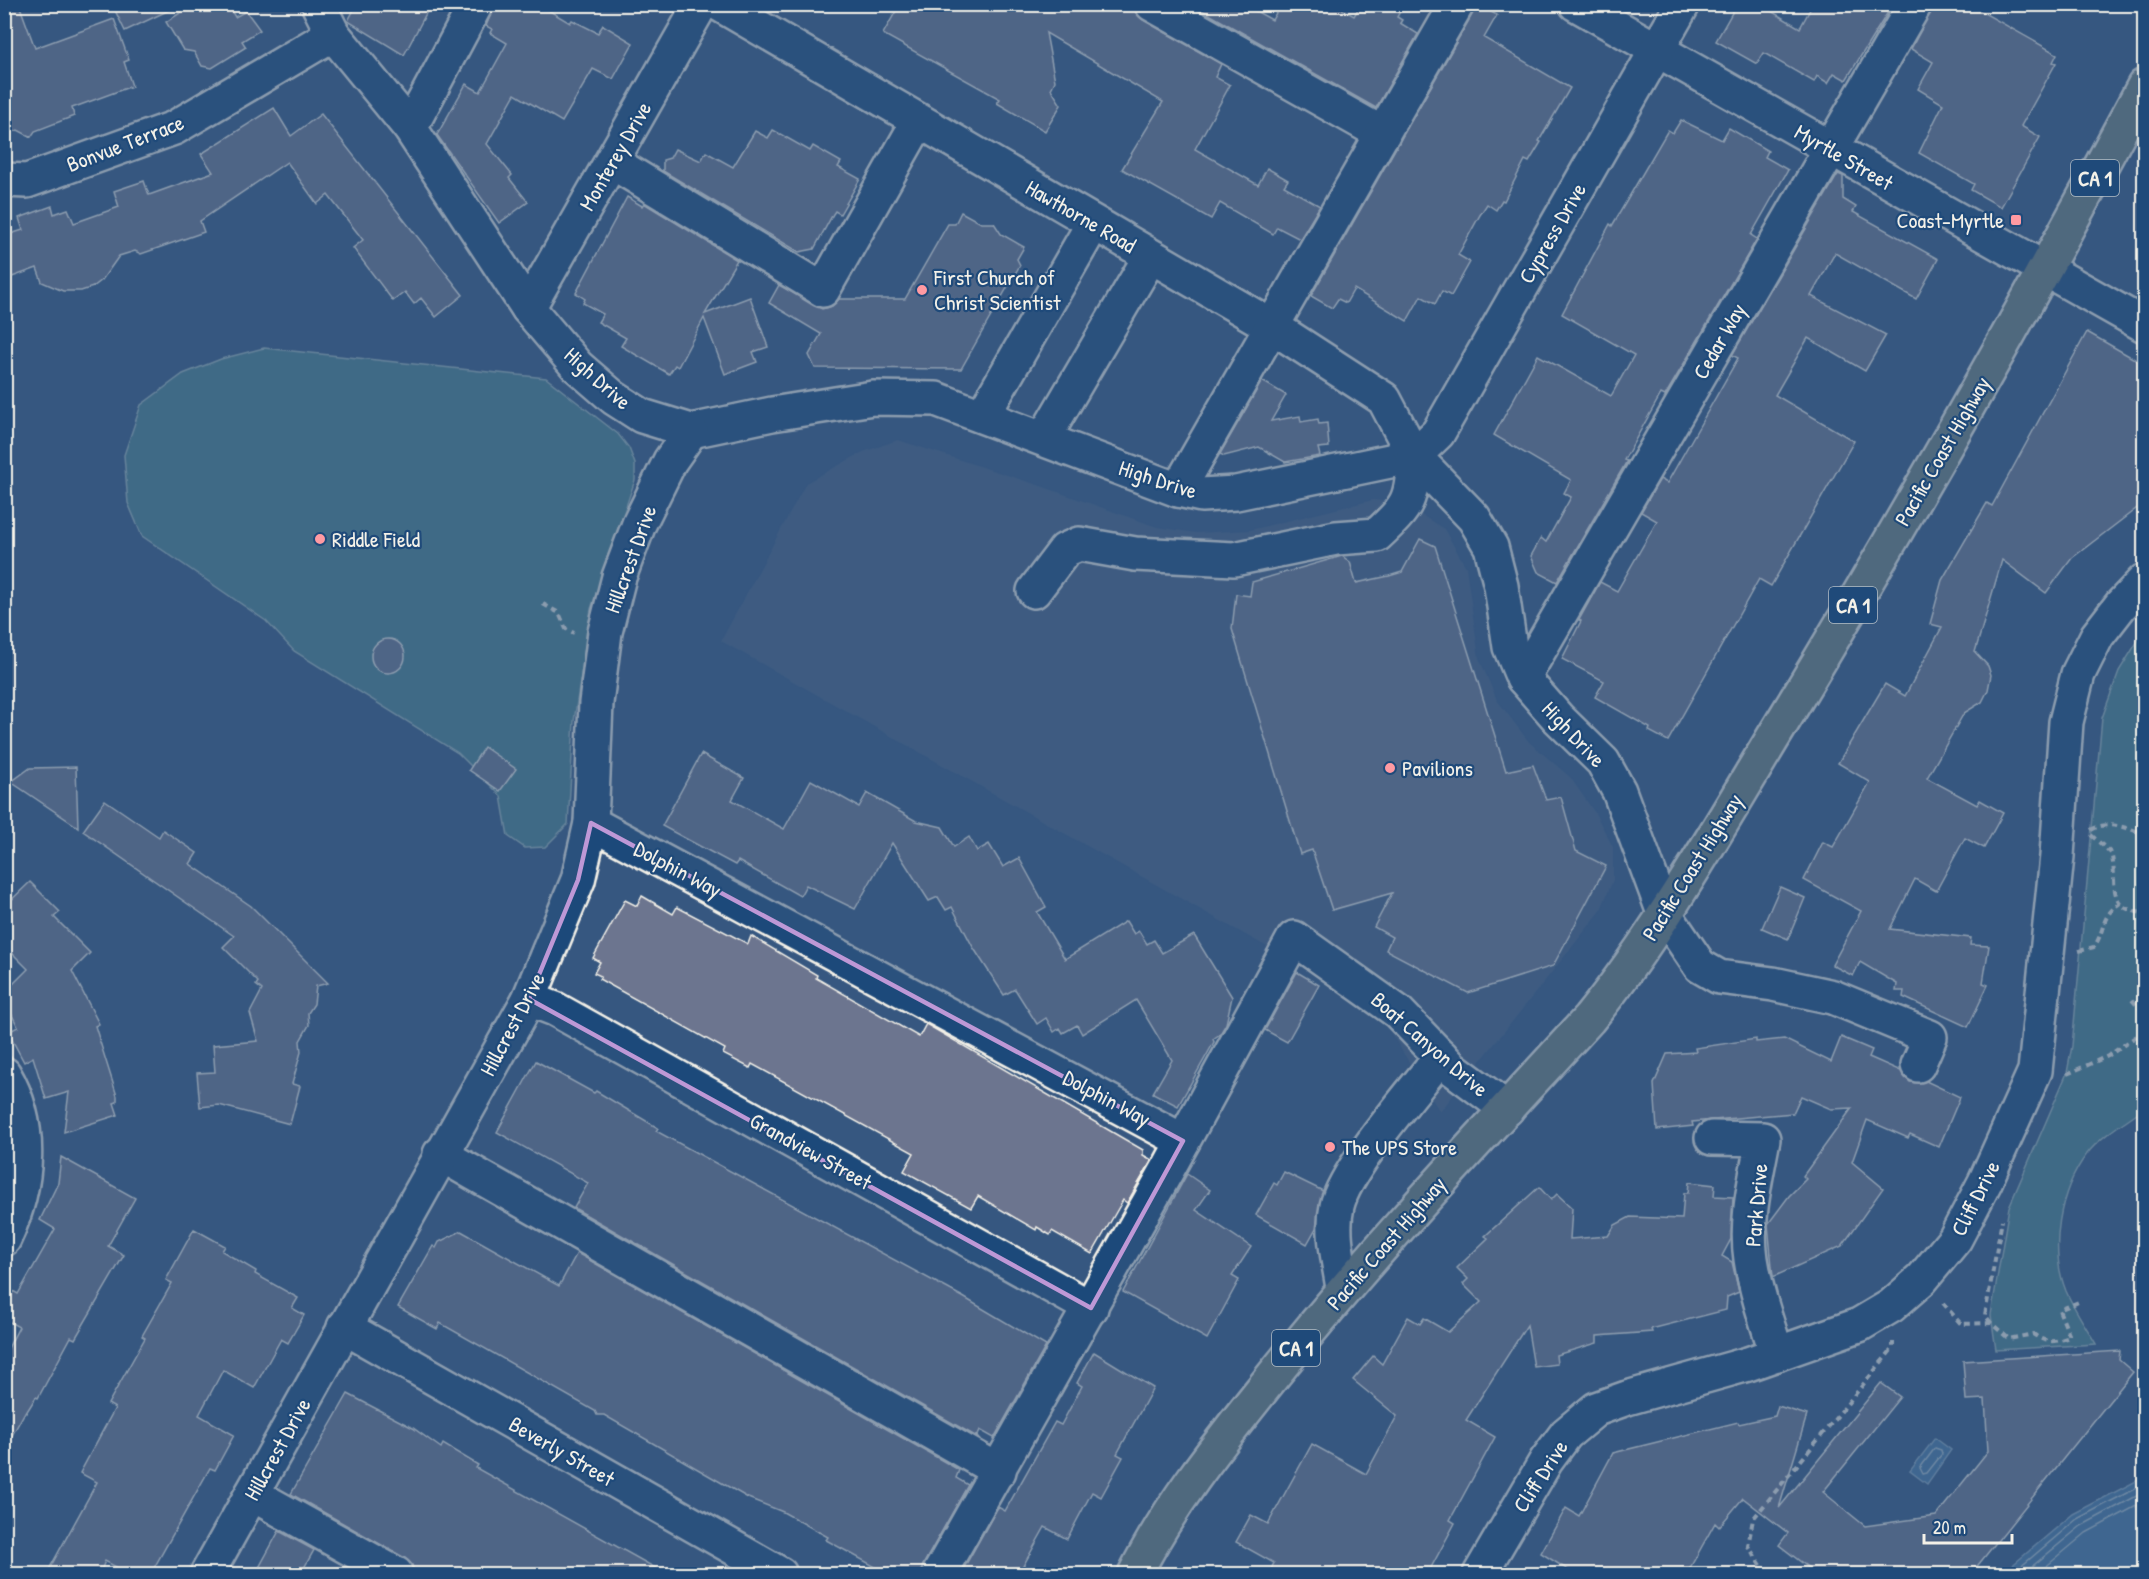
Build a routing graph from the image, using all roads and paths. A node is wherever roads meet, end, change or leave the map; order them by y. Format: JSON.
{"nodes":[{"id":1,"x":318,"y":4,"type":"edge"},
{"id":2,"x":476,"y":4,"type":"edge"},
{"id":3,"x":701,"y":4,"type":"edge"},
{"id":4,"x":719,"y":4,"type":"edge"},
{"id":5,"x":1152,"y":4,"type":"edge"},
{"id":6,"x":1457,"y":4,"type":"edge"},
{"id":7,"x":1576,"y":4,"type":"edge"},
{"id":8,"x":1683,"y":4,"type":"edge"},
{"id":9,"x":1915,"y":4,"type":"edge"},
{"id":10,"x":333,"y":34,"type":"junction"},
{"id":11,"x":1657,"y":50,"type":"junction"},
{"id":12,"x":2145,"y":86,"type":"edge"},
{"id":13,"x":918,"y":122,"type":"junction"},
{"id":14,"x":410,"y":128,"type":"junction"},
{"id":15,"x":1383,"y":134,"type":"junction"},
{"id":16,"x":1831,"y":149,"type":"junction"},
{"id":17,"x":612,"y":162,"type":"junction"},
{"id":18,"x":4,"y":180,"type":"edge"},
{"id":19,"x":1093,"y":224,"type":"junction"},
{"id":20,"x":1150,"y":257,"type":"junction"},
{"id":21,"x":2046,"y":271,"type":"junction"},
{"id":22,"x":528,"y":308,"type":"junction"},
{"id":23,"x":2145,"y":326,"type":"edge"},
{"id":24,"x":1273,"y":327,"type":"junction"},
{"id":25,"x":983,"y":414,"type":"junction"},
{"id":26,"x":691,"y":431,"type":"junction"},
{"id":27,"x":1044,"y":438,"type":"junction"},
{"id":28,"x":1414,"y":456,"type":"junction"},
{"id":29,"x":1178,"y":490,"type":"junction"},
{"id":30,"x":2145,"y":581,"type":"edge"},
{"id":31,"x":1034,"y":591,"type":"dead end"},
{"id":32,"x":1523,"y":678,"type":"junction"},
{"id":33,"x":591,"y":823,"type":"junction"},
{"id":34,"x":2099,"y":825,"type":"dead end"},
{"id":35,"x":2089,"y":832,"type":"dead end"},
{"id":36,"x":2145,"y":834,"type":"edge"},
{"id":37,"x":2120,"y":903,"type":"junction"},
{"id":38,"x":1664,"y":913,"type":"junction"},
{"id":39,"x":2145,"y":913,"type":"edge"},
{"id":40,"x":2047,"y":954,"type":"junction"},
{"id":41,"x":529,"y":999,"type":"junction"},
{"id":42,"x":2132,"y":1000,"type":"dead end"},
{"id":43,"x":2145,"y":1013,"type":"edge"},
{"id":44,"x":2145,"y":1031,"type":"edge"},
{"id":45,"x":1441,"y":1056,"type":"junction"},
{"id":46,"x":1918,"y":1065,"type":"dead end"},
{"id":47,"x":4,"y":1074,"type":"edge"},
{"id":48,"x":2025,"y":1096,"type":"junction"},
{"id":49,"x":1507,"y":1109,"type":"junction"},
{"id":50,"x":1712,"y":1138,"type":"dead end"},
{"id":51,"x":1183,"y":1141,"type":"junction"},
{"id":52,"x":440,"y":1154,"type":"junction"},
{"id":53,"x":4,"y":1239,"type":"edge"},
{"id":54,"x":1922,"y":1279,"type":"junction"},
{"id":55,"x":1343,"y":1288,"type":"junction"},
{"id":56,"x":2081,"y":1301,"type":"dead end"},
{"id":57,"x":1891,"y":1306,"type":"junction"},
{"id":58,"x":1091,"y":1308,"type":"junction"},
{"id":59,"x":344,"y":1327,"type":"junction"},
{"id":60,"x":1777,"y":1354,"type":"junction"},
{"id":61,"x":999,"y":1471,"type":"junction"},
{"id":62,"x":252,"y":1494,"type":"junction"},
{"id":63,"x":207,"y":1575,"type":"edge"},
{"id":64,"x":396,"y":1575,"type":"edge"},
{"id":65,"x":780,"y":1575,"type":"edge"},
{"id":66,"x":939,"y":1575,"type":"edge"},
{"id":67,"x":1135,"y":1575,"type":"edge"},
{"id":68,"x":1480,"y":1575,"type":"edge"},
{"id":69,"x":1767,"y":1575,"type":"edge"}],
"edges":[{"from":1,"to":10,"type":"street","name":"High Drive"},
{"from":2,"to":14,"type":"street"},
{"from":3,"to":17,"type":"street","name":"Monterey Drive"},
{"from":4,"to":13,"type":"street","name":"Hawthorne Road"},
{"from":5,"to":15,"type":"street"},
{"from":6,"to":15,"type":"street"},
{"from":7,"to":11,"type":"street","name":"Myrtle Street"},
{"from":8,"to":11,"type":"street","name":"Cypress Drive"},
{"from":9,"to":16,"type":"street","name":"Cedar Way"},
{"from":10,"to":14,"type":"street","name":"High Drive"},
{"from":10,"to":18,"type":"street","name":"Bonvue Terrace"},
{"from":11,"to":16,"type":"street","name":"Myrtle Street"},
{"from":11,"to":28,"type":"street","name":"Cypress Drive"},
{"from":12,"to":21,"type":"highway","name":"Pacific Coast Highway","number":"CA 1"},
{"from":13,"to":17,"type":"street"},
{"from":13,"to":19,"type":"street","name":"Hawthorne Road"},
{"from":14,"to":22,"type":"street","name":"High Drive"},
{"from":15,"to":24,"type":"street"},
{"from":16,"to":21,"type":"street","name":"Myrtle Street"},
{"from":16,"to":32,"type":"street","name":"Cedar Way"},
{"from":17,"to":22,"type":"street","name":"Monterey Drive"},
{"from":19,"to":20,"type":"street","name":"Hawthorne Road"},
{"from":19,"to":25,"type":"street"},
{"from":20,"to":24,"type":"street","name":"Hawthorne Road"},
{"from":20,"to":27,"type":"street"},
{"from":21,"to":23,"type":"street","name":"Myrtle Street"},
{"from":21,"to":38,"type":"highway","name":"Pacific Coast Highway","number":"CA 1"},
{"from":22,"to":26,"type":"street","name":"High Drive"},
{"from":24,"to":28,"type":"street","name":"Hawthorne Road"},
{"from":24,"to":29,"type":"street"},
{"from":25,"to":26,"type":"street","name":"High Drive"},
{"from":25,"to":27,"type":"street","name":"High Drive"},
{"from":26,"to":33,"type":"street","name":"Hillcrest Drive"},
{"from":27,"to":29,"type":"street","name":"High Drive"},
{"from":28,"to":29,"type":"street","name":"High Drive"},
{"from":28,"to":31,"type":"street"},
{"from":28,"to":32,"type":"street","name":"High Drive"},
{"from":30,"to":40,"type":"street","name":"Cliff Drive"},
{"from":32,"to":38,"type":"street","name":"High Drive"},
{"from":33,"to":41,"type":"street","name":"Hillcrest Drive"},
{"from":33,"to":51,"type":"street","name":"Dolphin Way"},
{"from":34,"to":36,"type":"path"},
{"from":35,"to":37,"type":"path"},
{"from":37,"to":39,"type":"path"},
{"from":37,"to":40,"type":"path"},
{"from":38,"to":46,"type":"street","name":"High Drive"},
{"from":38,"to":49,"type":"highway","name":"Pacific Coast Highway","number":"CA 1"},
{"from":40,"to":48,"type":"street","name":"Cliff Drive"},
{"from":41,"to":52,"type":"street","name":"Hillcrest Drive"},
{"from":41,"to":58,"type":"street","name":"Grandview Street"},
{"from":42,"to":43,"type":"path"},
{"from":44,"to":48,"type":"path"},
{"from":45,"to":49,"type":"street","name":"Boat Canyon Drive"},
{"from":45,"to":51,"type":"street","name":"Boat Canyon Drive"},
{"from":45,"to":55,"type":"street"},
{"from":47,"to":53,"type":"street"},
{"from":48,"to":54,"type":"street","name":"Cliff Drive"},
{"from":49,"to":55,"type":"highway","name":"Pacific Coast Highway","number":"CA 1"},
{"from":50,"to":60,"type":"street","name":"Park Drive"},
{"from":51,"to":58,"type":"street"},
{"from":52,"to":59,"type":"street","name":"Hillcrest Drive"},
{"from":52,"to":61,"type":"street"},
{"from":54,"to":56,"type":"path"},
{"from":54,"to":57,"type":"street","name":"Cliff Drive"},
{"from":55,"to":67,"type":"highway","name":"Pacific Coast Highway","number":"CA 1"},
{"from":57,"to":60,"type":"street","name":"Cliff Drive"},
{"from":57,"to":69,"type":"path"},
{"from":58,"to":61,"type":"street"},
{"from":59,"to":62,"type":"street","name":"Hillcrest Drive"},
{"from":59,"to":65,"type":"street","name":"Beverly Street"},
{"from":60,"to":68,"type":"street","name":"Cliff Drive"},
{"from":61,"to":66,"type":"street"},
{"from":62,"to":63,"type":"street","name":"Hillcrest Drive"},
{"from":62,"to":64,"type":"street"}]}
